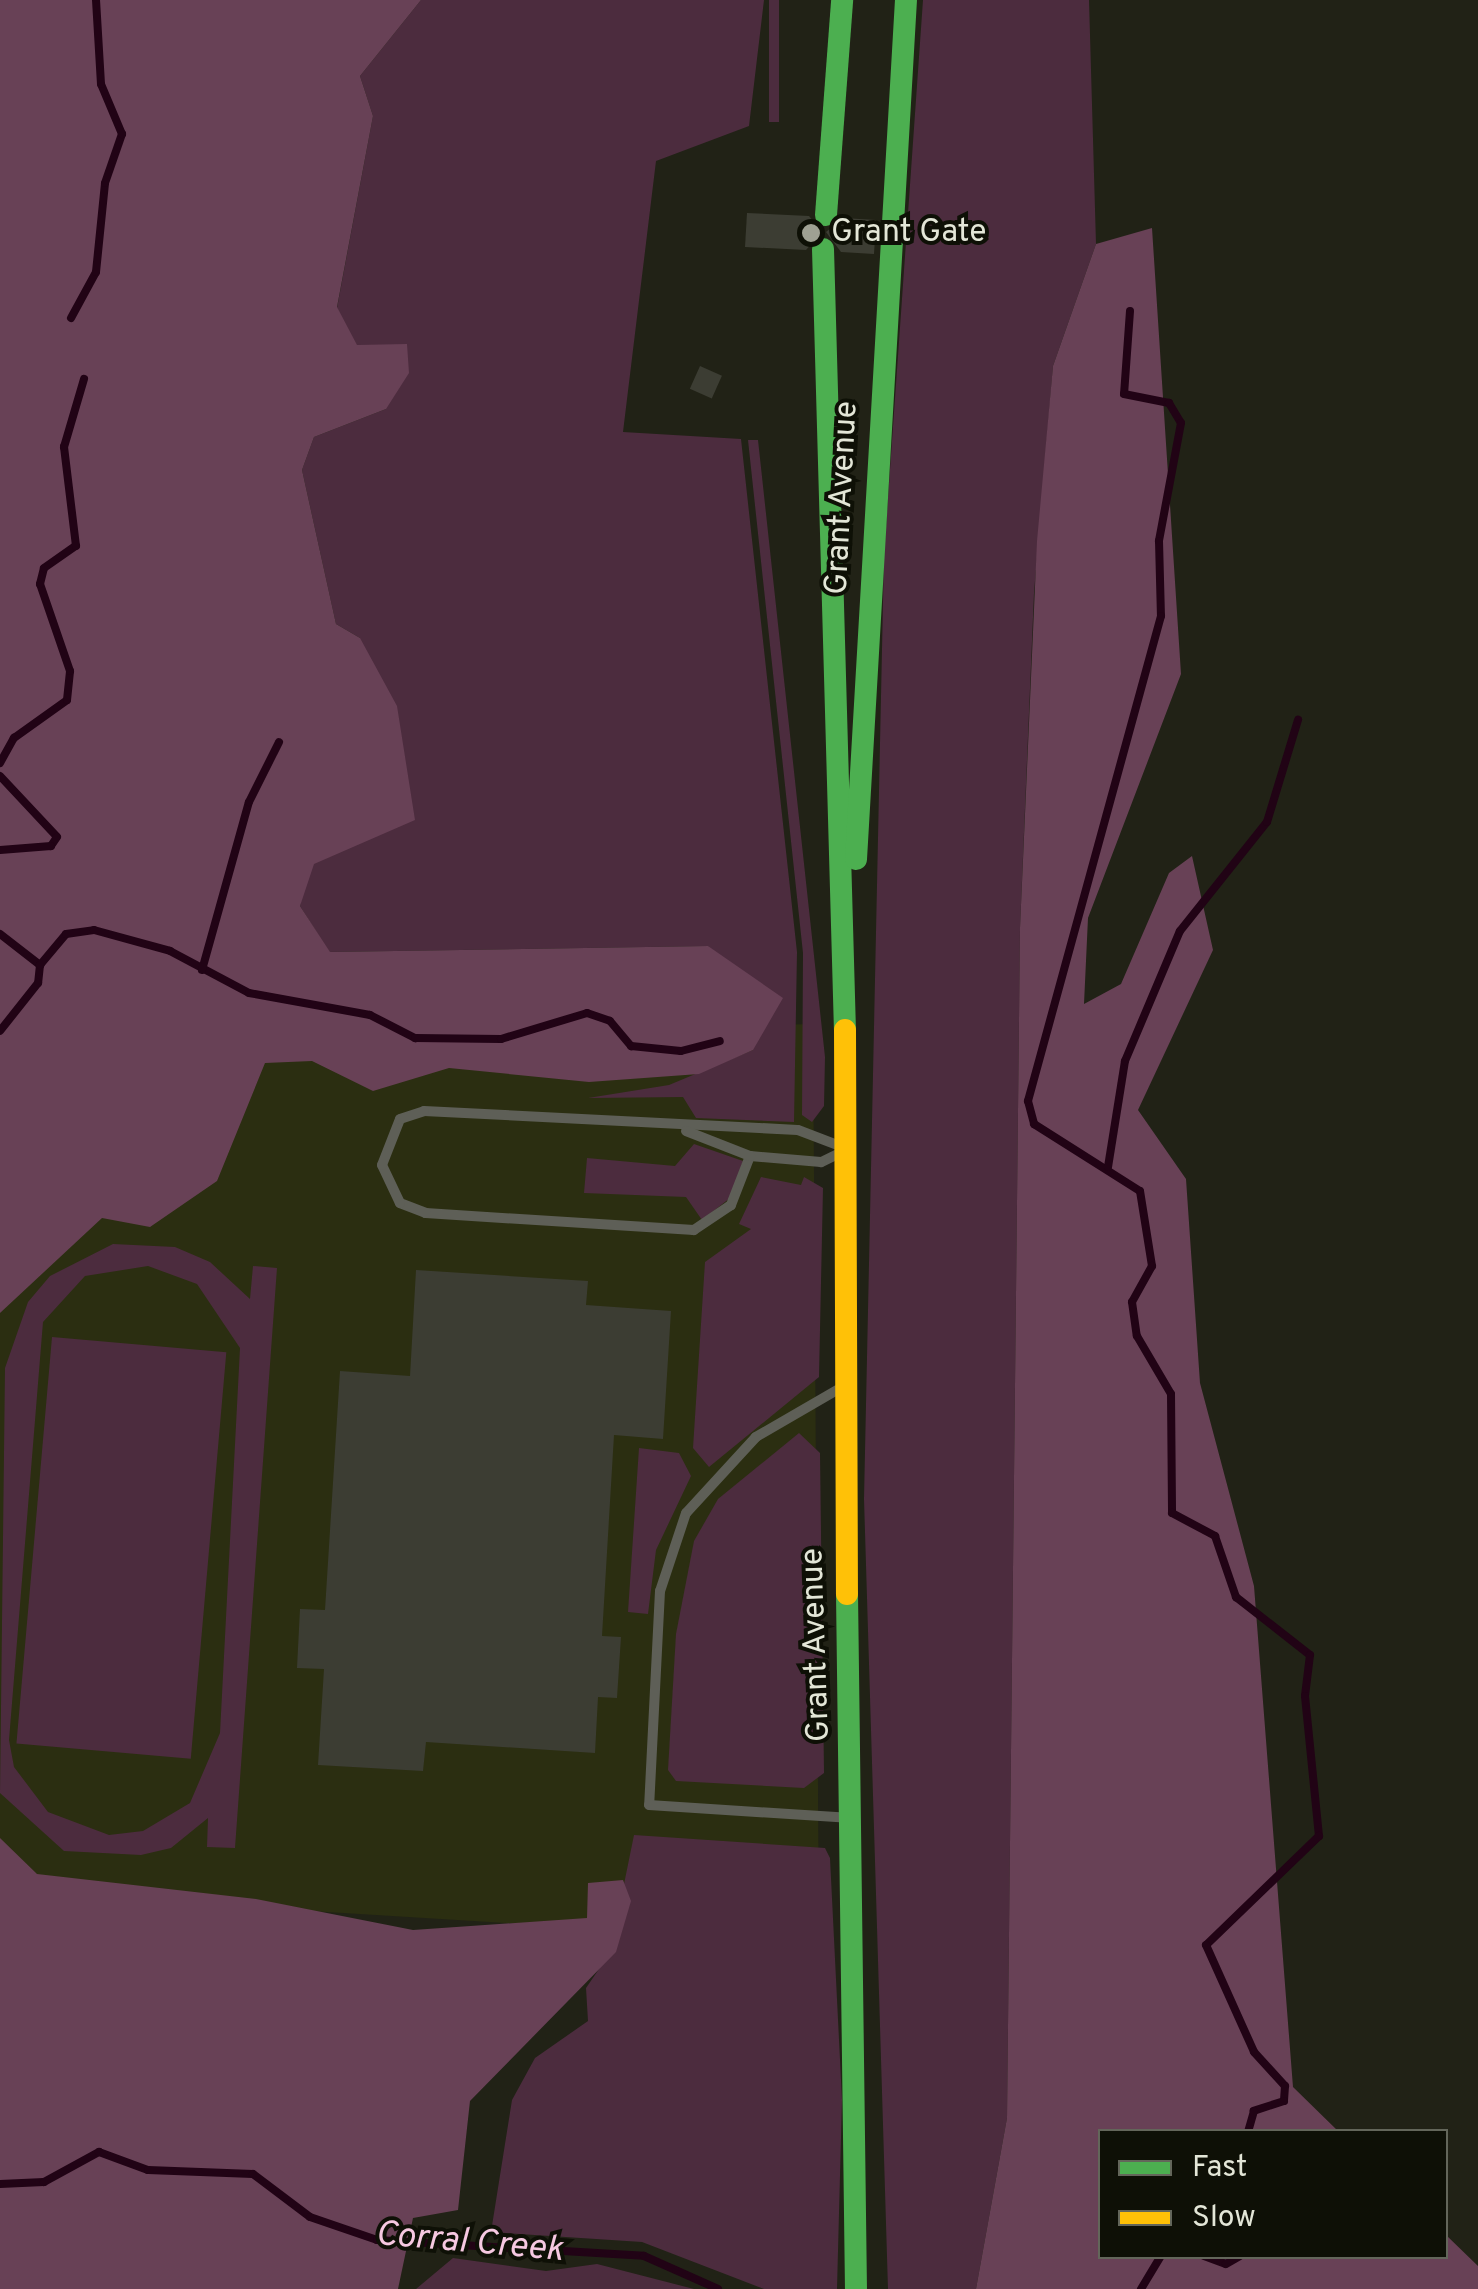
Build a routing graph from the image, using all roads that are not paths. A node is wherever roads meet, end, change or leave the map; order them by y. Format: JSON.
{"nodes":[{"id":1,"x":842,"y":0,"type":"edge"},
{"id":2,"x":906,"y":0,"type":"edge"},
{"id":3,"x":826,"y":215,"type":"dead end"},
{"id":4,"x":823,"y":250,"type":"dead end"},
{"id":5,"x":845,"y":1000,"type":"junction"},
{"id":6,"x":682,"y":1130,"type":"junction"},
{"id":7,"x":848,"y":1150,"type":"junction"},
{"id":8,"x":750,"y":1156,"type":"junction"},
{"id":9,"x":842,"y":1387,"type":"junction"},
{"id":10,"x":854,"y":1818,"type":"junction"},
{"id":11,"x":856,"y":2289,"type":"edge"}],
"edges":[{"from":1,"to":3,"type":"main road"},
{"from":2,"to":5,"type":"main road","name":"Grant Avenue"},
{"from":4,"to":5,"type":"main road","name":"Grant Avenue"},
{"from":5,"to":7,"type":"main road","name":"Grant Avenue"},
{"from":6,"to":7,"type":"lane"},
{"from":6,"to":8,"type":"lane"},
{"from":6,"to":8,"type":"lane"},
{"from":7,"to":8,"type":"lane"},
{"from":7,"to":9,"type":"main road","name":"Grant Avenue"},
{"from":9,"to":10,"type":"main road","name":"Grant Avenue"},
{"from":9,"to":10,"type":"lane"},
{"from":10,"to":11,"type":"main road","name":"Grant Avenue"}]}
